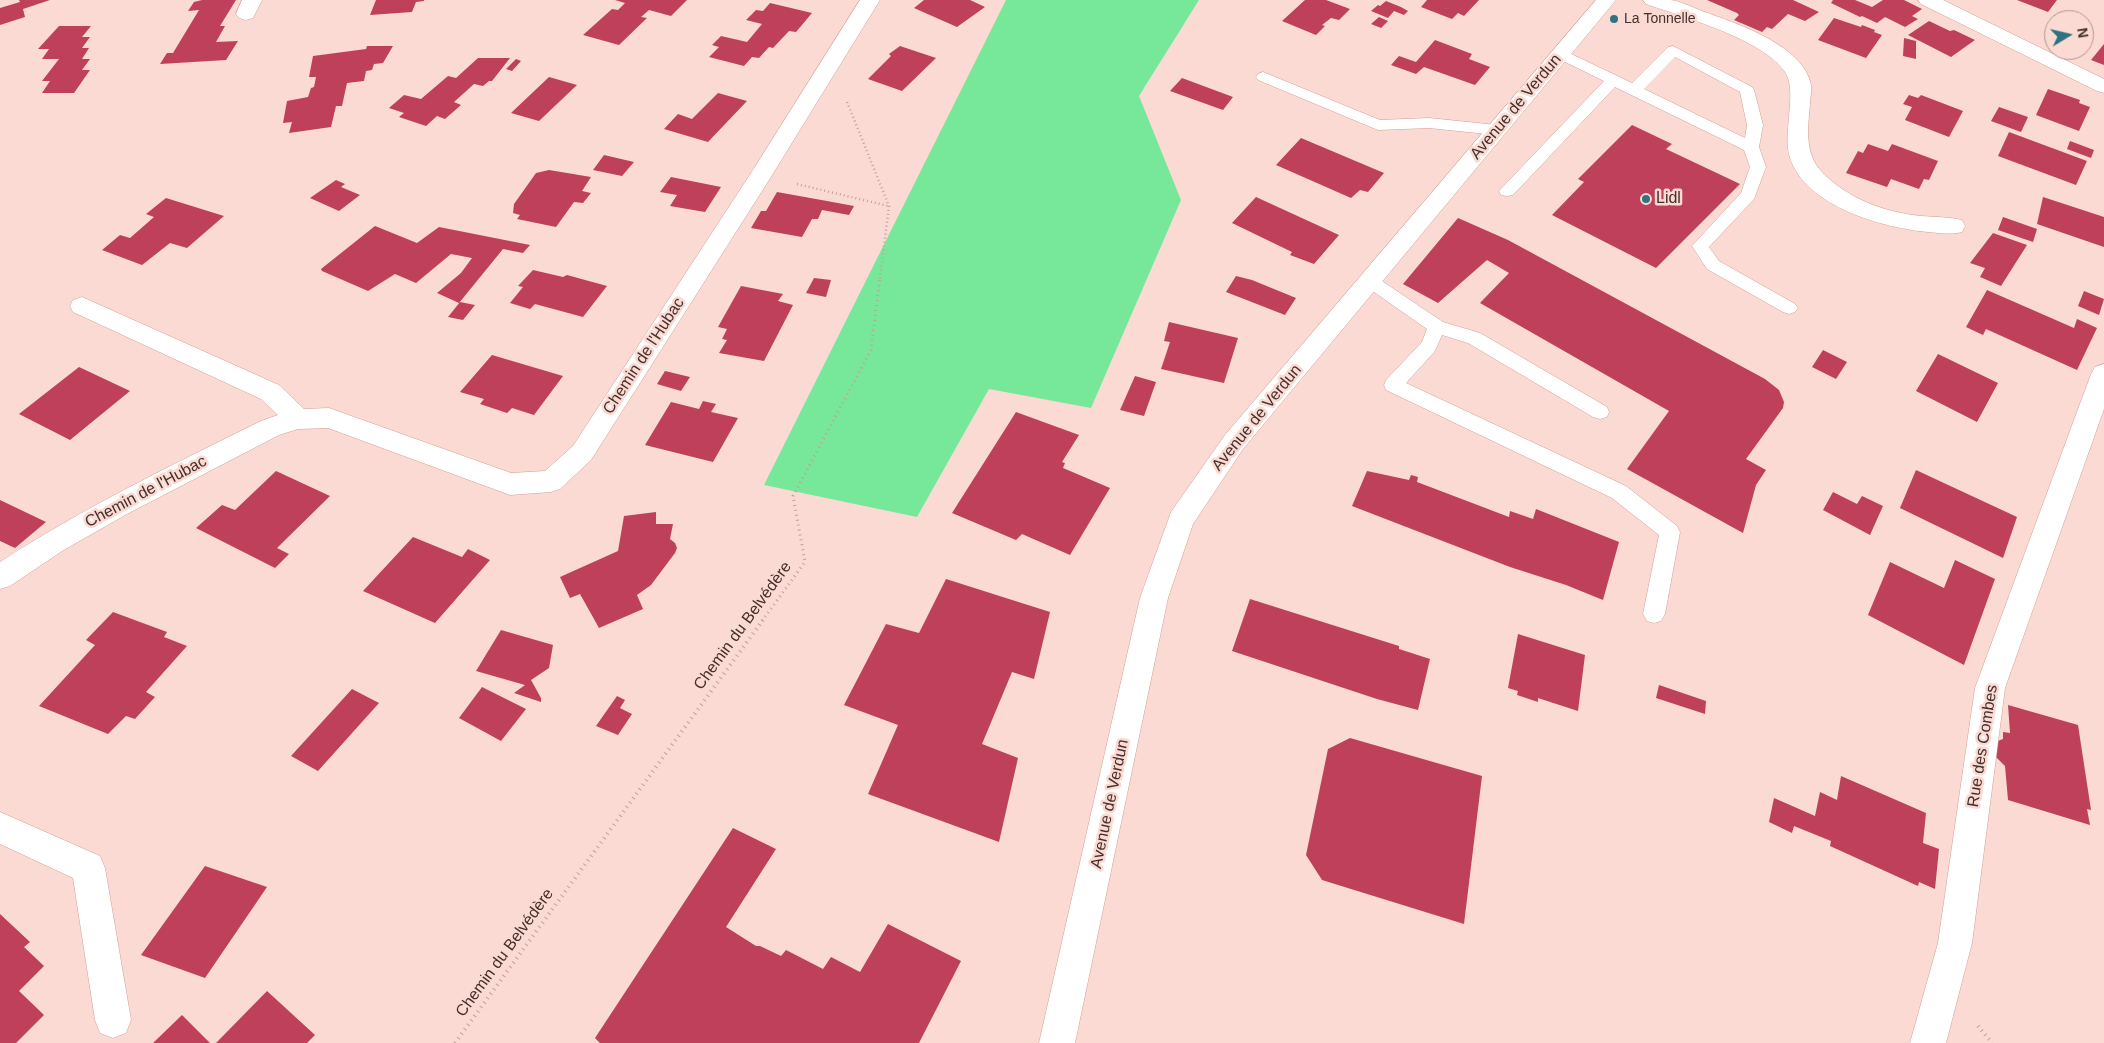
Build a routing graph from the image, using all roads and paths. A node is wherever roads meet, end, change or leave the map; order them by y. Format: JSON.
{"nodes":[{"id":1,"x":870,"y":0,"type":"edge"},
{"id":2,"x":1606,"y":0,"type":"edge"},
{"id":3,"x":1653,"y":0,"type":"edge"},
{"id":4,"x":1928,"y":0,"type":"edge"},
{"id":5,"x":1560,"y":54,"type":"junction"},
{"id":6,"x":1263,"y":77,"type":"dead end"},
{"id":7,"x":1613,"y":80,"type":"junction"},
{"id":8,"x":2104,"y":87,"type":"edge"},
{"id":9,"x":1634,"y":90,"type":"junction"},
{"id":10,"x":845,"y":97,"type":"dead end"},
{"id":11,"x":1497,"y":130,"type":"junction"},
{"id":12,"x":1750,"y":147,"type":"junction"},
{"id":13,"x":761,"y":175,"type":"junction"},
{"id":14,"x":1506,"y":191,"type":"dead end"},
{"id":15,"x":889,"y":206,"type":"junction"},
{"id":16,"x":1954,"y":226,"type":"dead end"},
{"id":17,"x":1370,"y":281,"type":"junction"},
{"id":18,"x":82,"y":306,"type":"dead end"},
{"id":19,"x":1789,"y":308,"type":"dead end"},
{"id":20,"x":1437,"y":326,"type":"junction"},
{"id":21,"x":2104,"y":374,"type":"edge"},
{"id":22,"x":1600,"y":412,"type":"dead end"},
{"id":23,"x":298,"y":420,"type":"junction"},
{"id":24,"x":0,"y":577,"type":"edge"},
{"id":25,"x":1654,"y":614,"type":"dead end"},
{"id":26,"x":0,"y":828,"type":"edge"},
{"id":27,"x":114,"y":1020,"type":"dead end"},
{"id":28,"x":455,"y":1043,"type":"edge"},
{"id":29,"x":1058,"y":1043,"type":"edge"},
{"id":30,"x":1928,"y":1043,"type":"edge"}],
"edges":[{"from":1,"to":13,"type":"street","name":"Chemin de l'Hubac"},
{"from":2,"to":5,"type":"street","name":"Avenue de Verdun"},
{"from":3,"to":16,"type":"street"},
{"from":4,"to":8,"type":"street"},
{"from":5,"to":7,"type":"lane"},
{"from":5,"to":11,"type":"street","name":"Avenue de Verdun"},
{"from":6,"to":11,"type":"lane"},
{"from":7,"to":9,"type":"lane"},
{"from":7,"to":14,"type":"lane"},
{"from":9,"to":12,"type":"lane"},
{"from":9,"to":12,"type":"lane"},
{"from":10,"to":15,"type":"path","name":"Chemin du Belvédère"},
{"from":11,"to":17,"type":"street","name":"Avenue de Verdun"},
{"from":12,"to":19,"type":"lane"},
{"from":13,"to":15,"type":"path"},
{"from":13,"to":23,"type":"street","name":"Chemin de l'Hubac"},
{"from":15,"to":28,"type":"path","name":"Chemin du Belvédère"},
{"from":17,"to":20,"type":"lane"},
{"from":17,"to":29,"type":"street","name":"Avenue de Verdun"},
{"from":18,"to":23,"type":"street"},
{"from":20,"to":22,"type":"lane"},
{"from":20,"to":25,"type":"lane"},
{"from":21,"to":30,"type":"street","name":"Rue des Combes"},
{"from":23,"to":24,"type":"street","name":"Chemin de l'Hubac"},
{"from":26,"to":27,"type":"street"}]}
